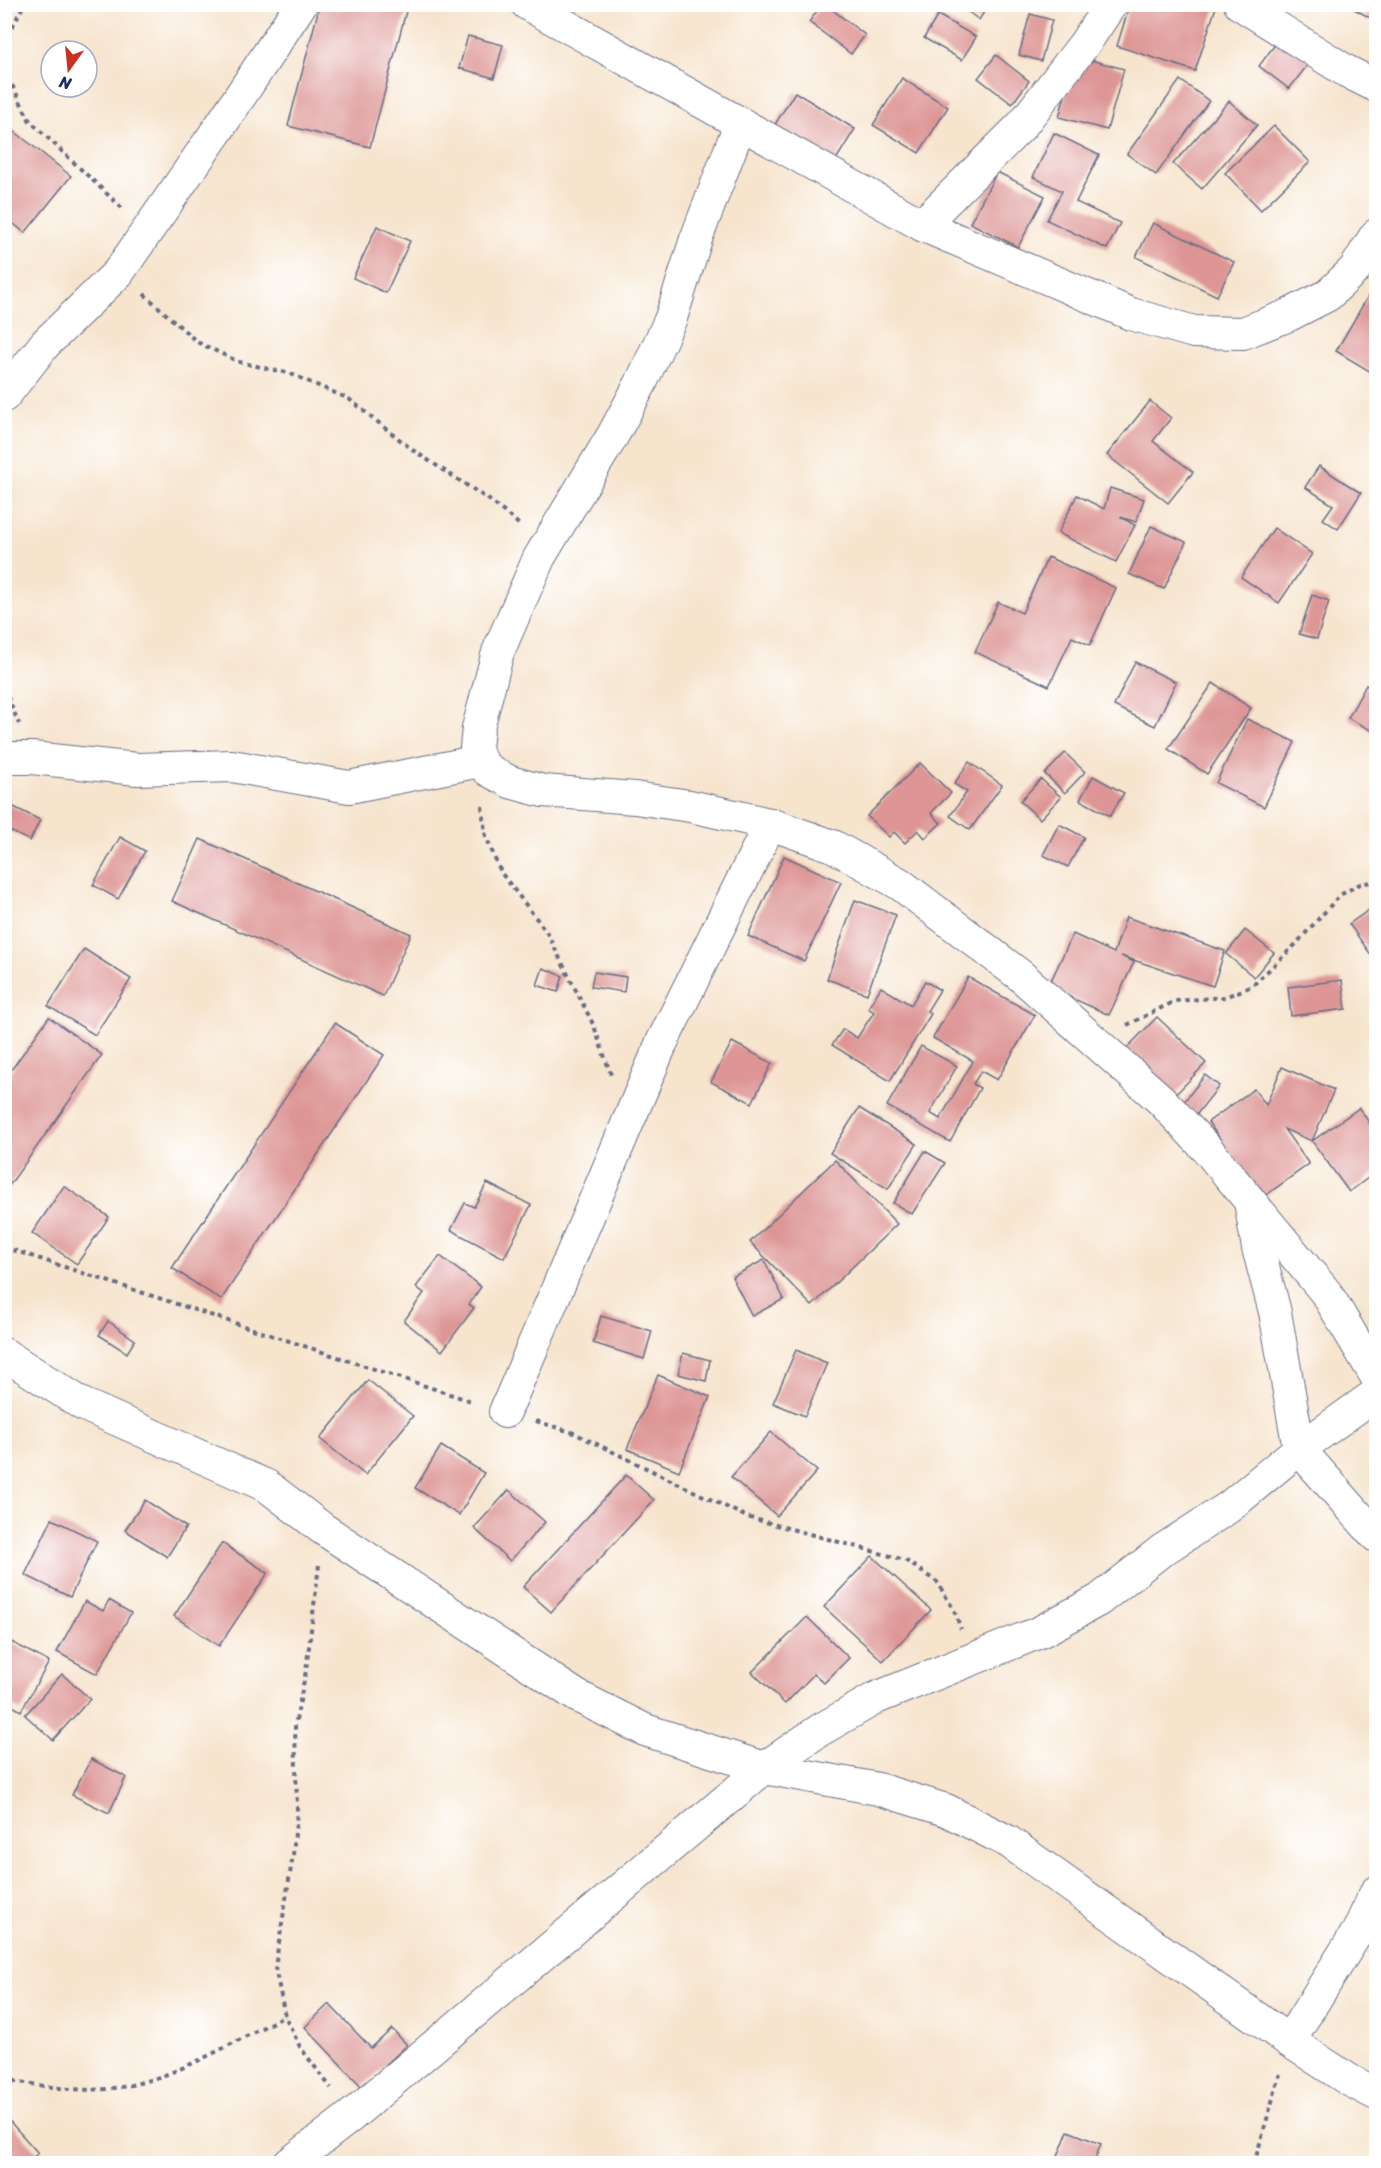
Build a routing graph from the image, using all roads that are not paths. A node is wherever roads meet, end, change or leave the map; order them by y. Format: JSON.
{"nodes":[{"id":1,"x":301,"y":4,"type":"edge"},
{"id":2,"x":527,"y":4,"type":"edge"},
{"id":3,"x":1112,"y":4,"type":"edge"},
{"id":4,"x":1240,"y":4,"type":"edge"},
{"id":5,"x":1377,"y":86,"type":"edge"},
{"id":6,"x":740,"y":124,"type":"junction"},
{"id":7,"x":922,"y":225,"type":"junction"},
{"id":8,"x":1377,"y":236,"type":"edge"},
{"id":9,"x":4,"y":396,"type":"edge"},
{"id":10,"x":4,"y":758,"type":"edge"},
{"id":11,"x":484,"y":766,"type":"junction"},
{"id":12,"x":770,"y":824,"type":"junction"},
{"id":13,"x":1249,"y":1198,"type":"junction"},
{"id":14,"x":4,"y":1354,"type":"edge"},
{"id":15,"x":1377,"y":1376,"type":"edge"},
{"id":16,"x":1377,"y":1394,"type":"edge"},
{"id":17,"x":505,"y":1412,"type":"dead end"},
{"id":18,"x":1299,"y":1449,"type":"junction"},
{"id":19,"x":1377,"y":1536,"type":"edge"},
{"id":20,"x":764,"y":1768,"type":"junction"},
{"id":21,"x":1377,"y":1892,"type":"edge"},
{"id":22,"x":1289,"y":2041,"type":"junction"},
{"id":23,"x":1377,"y":2094,"type":"edge"},
{"id":24,"x":289,"y":2163,"type":"edge"}],
"edges":[{"from":1,"to":9,"type":"street"},
{"from":2,"to":6,"type":"street"},
{"from":3,"to":7,"type":"street"},
{"from":4,"to":5,"type":"street"},
{"from":6,"to":7,"type":"street"},
{"from":6,"to":11,"type":"street"},
{"from":7,"to":8,"type":"street"},
{"from":10,"to":11,"type":"street"},
{"from":11,"to":12,"type":"street"},
{"from":12,"to":13,"type":"street"},
{"from":12,"to":17,"type":"street"},
{"from":13,"to":15,"type":"street"},
{"from":13,"to":18,"type":"street"},
{"from":14,"to":20,"type":"street"},
{"from":16,"to":18,"type":"street"},
{"from":18,"to":19,"type":"street"},
{"from":18,"to":20,"type":"street"},
{"from":20,"to":22,"type":"street"},
{"from":20,"to":24,"type":"street"},
{"from":21,"to":22,"type":"street"},
{"from":22,"to":23,"type":"street"}]}
